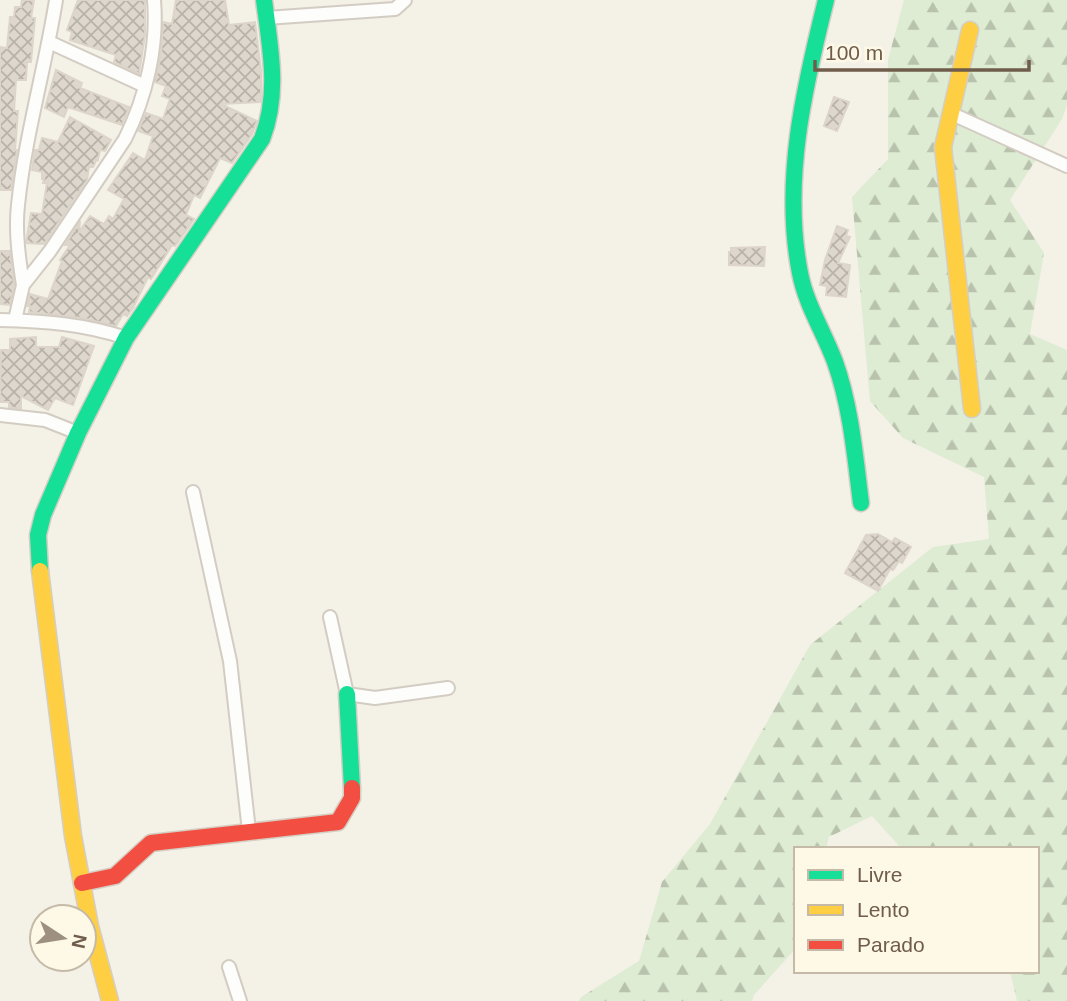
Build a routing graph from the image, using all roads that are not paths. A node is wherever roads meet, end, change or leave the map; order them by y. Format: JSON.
{"nodes":[{"id":1,"x":56,"y":0,"type":"edge"},
{"id":2,"x":154,"y":0,"type":"edge"},
{"id":3,"x":264,"y":0,"type":"edge"},
{"id":4,"x":405,"y":0,"type":"edge"},
{"id":5,"x":825,"y":0,"type":"edge"},
{"id":6,"x":266,"y":18,"type":"junction"},
{"id":7,"x":970,"y":30,"type":"dead end"},
{"id":8,"x":49,"y":42,"type":"junction"},
{"id":9,"x":145,"y":86,"type":"junction"},
{"id":10,"x":950,"y":113,"type":"junction"},
{"id":11,"x":1067,"y":166,"type":"edge"},
{"id":12,"x":23,"y":285,"type":"junction"},
{"id":13,"x":0,"y":320,"type":"edge"},
{"id":14,"x":15,"y":320,"type":"junction"},
{"id":15,"x":126,"y":338,"type":"junction"},
{"id":16,"x":972,"y":409,"type":"dead end"},
{"id":17,"x":0,"y":415,"type":"edge"},
{"id":18,"x":78,"y":433,"type":"junction"},
{"id":19,"x":193,"y":492,"type":"dead end"},
{"id":20,"x":861,"y":503,"type":"dead end"},
{"id":21,"x":330,"y":617,"type":"dead end"},
{"id":22,"x":448,"y":688,"type":"dead end"},
{"id":23,"x":347,"y":694,"type":"junction"},
{"id":24,"x":249,"y":831,"type":"junction"},
{"id":25,"x":82,"y":883,"type":"junction"},
{"id":26,"x":229,"y":967,"type":"dead end"},
{"id":27,"x":110,"y":1001,"type":"edge"},
{"id":28,"x":240,"y":1001,"type":"edge"}],
"edges":[{"from":1,"to":8,"type":"street"},
{"from":2,"to":9,"type":"street"},
{"from":3,"to":6,"type":"street"},
{"from":4,"to":6,"type":"street"},
{"from":5,"to":20,"type":"street"},
{"from":6,"to":15,"type":"street"},
{"from":7,"to":10,"type":"street"},
{"from":8,"to":9,"type":"street"},
{"from":8,"to":12,"type":"street"},
{"from":9,"to":12,"type":"street"},
{"from":10,"to":11,"type":"street"},
{"from":10,"to":16,"type":"street"},
{"from":12,"to":14,"type":"street"},
{"from":13,"to":14,"type":"street"},
{"from":14,"to":15,"type":"street"},
{"from":15,"to":18,"type":"street"},
{"from":17,"to":18,"type":"street"},
{"from":18,"to":25,"type":"street"},
{"from":19,"to":24,"type":"street"},
{"from":21,"to":23,"type":"street"},
{"from":22,"to":23,"type":"street"},
{"from":23,"to":24,"type":"street"},
{"from":24,"to":25,"type":"street"},
{"from":25,"to":27,"type":"street"},
{"from":26,"to":28,"type":"street"}]}
